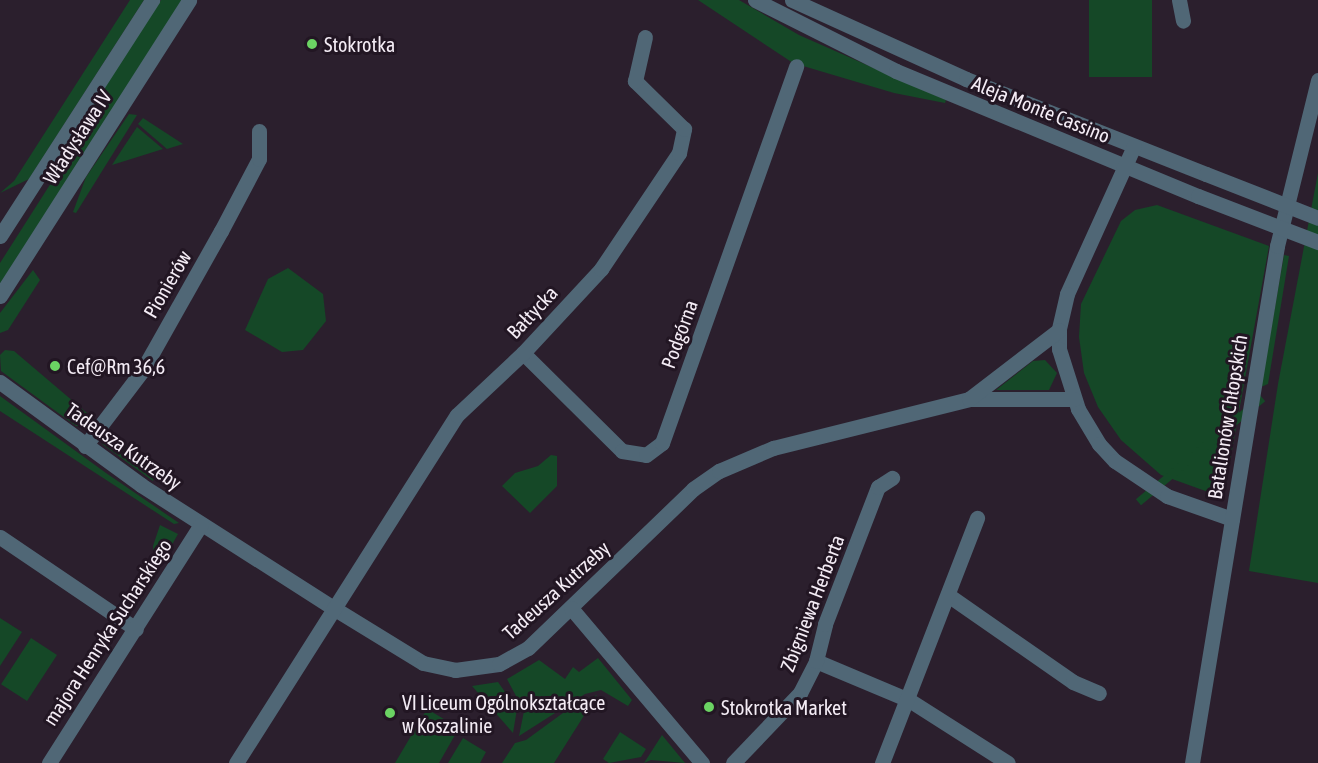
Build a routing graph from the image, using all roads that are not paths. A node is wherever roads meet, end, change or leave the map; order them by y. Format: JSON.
{"nodes":[{"id":1,"x":152,"y":0,"type":"edge"},
{"id":2,"x":189,"y":0,"type":"edge"},
{"id":3,"x":755,"y":0,"type":"edge"},
{"id":4,"x":792,"y":0,"type":"edge"},
{"id":5,"x":1179,"y":0,"type":"edge"},
{"id":6,"x":1183,"y":21,"type":"dead end"},
{"id":7,"x":645,"y":37,"type":"dead end"},
{"id":8,"x":796,"y":66,"type":"dead end"},
{"id":9,"x":1318,"y":80,"type":"edge"},
{"id":10,"x":259,"y":131,"type":"dead end"},
{"id":11,"x":1134,"y":146,"type":"junction"},
{"id":12,"x":1125,"y":166,"type":"junction"},
{"id":13,"x":1318,"y":218,"type":"edge"},
{"id":14,"x":0,"y":236,"type":"edge"},
{"id":15,"x":1318,"y":242,"type":"edge"},
{"id":16,"x":0,"y":296,"type":"edge"},
{"id":17,"x":1059,"y":330,"type":"junction"},
{"id":18,"x":523,"y":353,"type":"junction"},
{"id":19,"x":0,"y":382,"type":"edge"},
{"id":20,"x":969,"y":399,"type":"junction"},
{"id":21,"x":1074,"y":399,"type":"junction"},
{"id":22,"x":85,"y":446,"type":"junction"},
{"id":23,"x":892,"y":478,"type":"dead end"},
{"id":24,"x":977,"y":518,"type":"dead end"},
{"id":25,"x":1232,"y":519,"type":"junction"},
{"id":26,"x":201,"y":524,"type":"junction"},
{"id":27,"x":0,"y":537,"type":"edge"},
{"id":28,"x":948,"y":596,"type":"junction"},
{"id":29,"x":571,"y":608,"type":"junction"},
{"id":30,"x":335,"y":609,"type":"junction"},
{"id":31,"x":136,"y":629,"type":"junction"},
{"id":32,"x":816,"y":661,"type":"junction"},
{"id":33,"x":1099,"y":693,"type":"dead end"},
{"id":34,"x":909,"y":700,"type":"junction"},
{"id":35,"x":49,"y":763,"type":"edge"},
{"id":36,"x":236,"y":763,"type":"edge"},
{"id":37,"x":702,"y":763,"type":"edge"},
{"id":38,"x":733,"y":763,"type":"edge"},
{"id":39,"x":882,"y":763,"type":"edge"},
{"id":40,"x":1008,"y":763,"type":"edge"},
{"id":41,"x":1192,"y":763,"type":"edge"}],
"edges":[{"from":1,"to":14,"type":"street","name":"Władysława IV"},
{"from":2,"to":16,"type":"street","name":"Władysława IV"},
{"from":3,"to":12,"type":"street","name":"Aleja Monte Cassino"},
{"from":4,"to":11,"type":"street","name":"Aleja Monte Cassino"},
{"from":5,"to":6,"type":"street"},
{"from":7,"to":18,"type":"street","name":"Bałtycka"},
{"from":8,"to":18,"type":"street","name":"Podgórna"},
{"from":9,"to":25,"type":"street","name":"Batalionów Chłopskich"},
{"from":10,"to":22,"type":"street","name":"Pionierów"},
{"from":11,"to":12,"type":"street"},
{"from":11,"to":13,"type":"street","name":"Aleja Monte Cassino","bridge":true},
{"from":12,"to":15,"type":"street","name":"Aleja Monte Cassino","bridge":true},
{"from":12,"to":17,"type":"street"},
{"from":17,"to":20,"type":"street","name":"Tadeusza Kutrzeby"},
{"from":17,"to":21,"type":"street"},
{"from":18,"to":30,"type":"street","name":"Bałtycka"},
{"from":19,"to":22,"type":"street","name":"Tadeusza Kutrzeby"},
{"from":20,"to":21,"type":"street","name":"Tadeusza Kutrzeby"},
{"from":20,"to":29,"type":"street","name":"Tadeusza Kutrzeby"},
{"from":21,"to":25,"type":"street"},
{"from":22,"to":26,"type":"street","name":"Tadeusza Kutrzeby"},
{"from":23,"to":32,"type":"street","name":"Zbigniewa Herberta"},
{"from":24,"to":28,"type":"street"},
{"from":25,"to":41,"type":"street","name":"Batalionów Chłopskich"},
{"from":26,"to":30,"type":"street","name":"Tadeusza Kutrzeby"},
{"from":26,"to":31,"type":"street","name":"majora Henryka Sucharskiego"},
{"from":27,"to":31,"type":"street"},
{"from":28,"to":33,"type":"street"},
{"from":28,"to":34,"type":"street"},
{"from":29,"to":30,"type":"street","name":"Tadeusza Kutrzeby"},
{"from":29,"to":37,"type":"street"},
{"from":30,"to":36,"type":"street","name":"Bałtycka"},
{"from":31,"to":35,"type":"street","name":"majora Henryka Sucharskiego"},
{"from":32,"to":34,"type":"street"},
{"from":32,"to":38,"type":"street","name":"Zbigniewa Herberta"},
{"from":34,"to":39,"type":"street"},
{"from":34,"to":40,"type":"street"}]}
